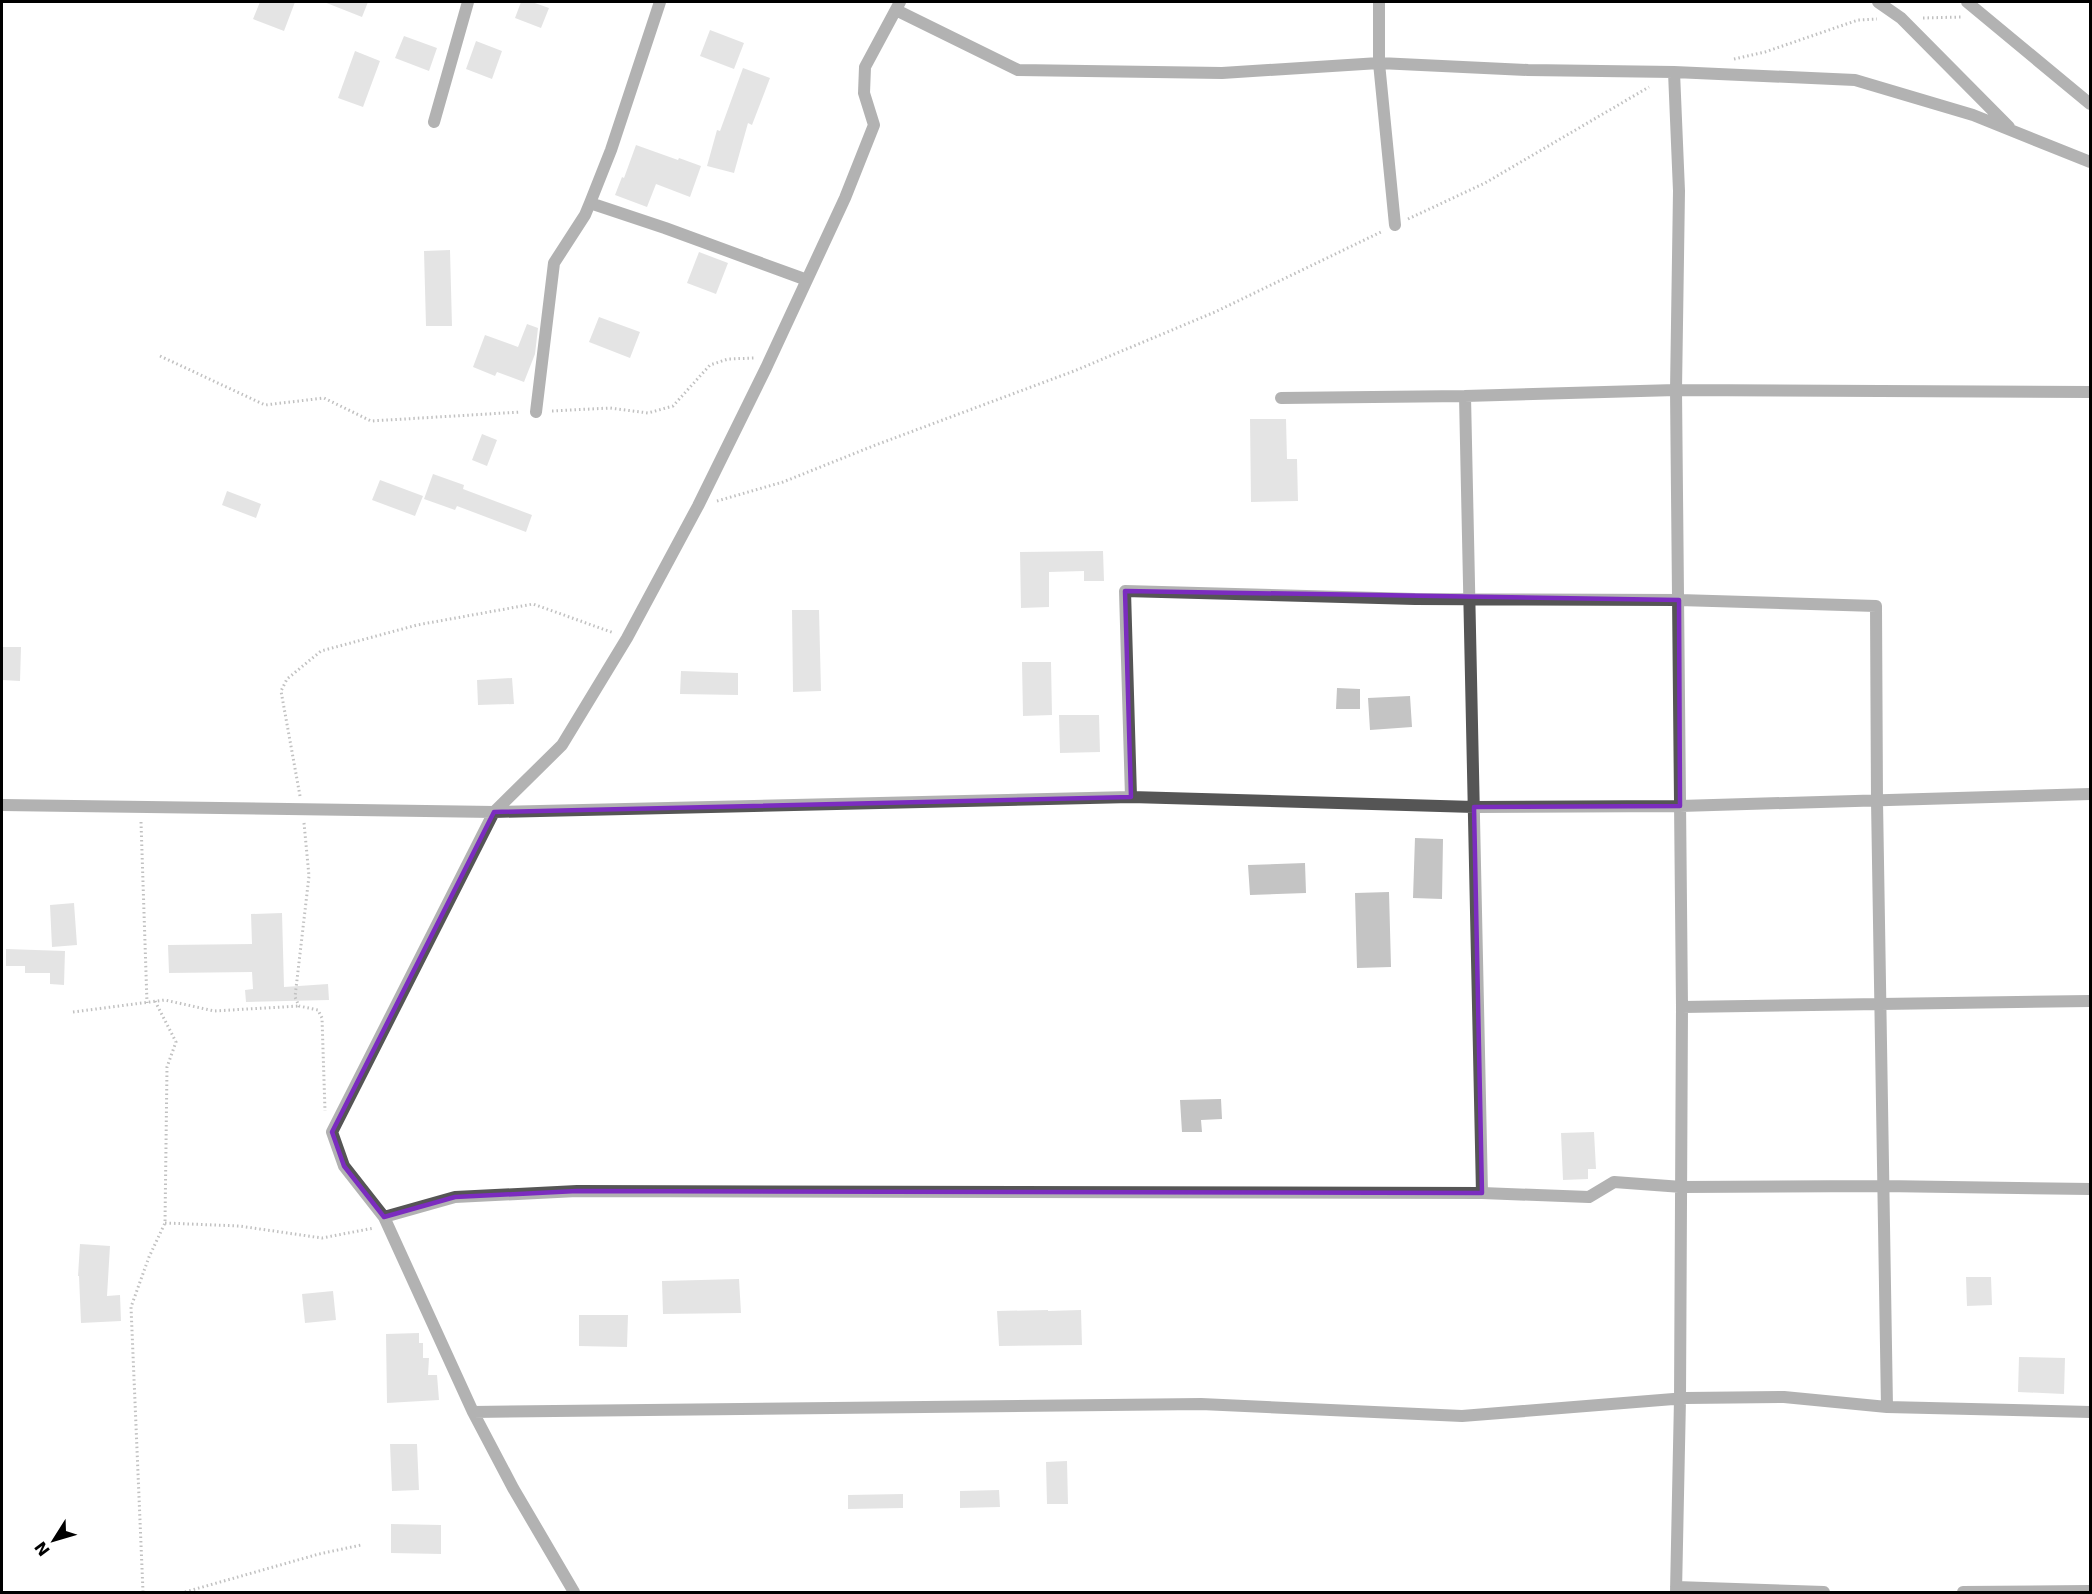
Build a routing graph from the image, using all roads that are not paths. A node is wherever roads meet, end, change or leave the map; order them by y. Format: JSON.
{"nodes":[{"id":1,"x":468,"y":2,"type":"edge"},
{"id":2,"x":660,"y":2,"type":"edge"},
{"id":3,"x":1379,"y":2,"type":"edge"},
{"id":4,"x":1878,"y":2,"type":"edge"},
{"id":5,"x":1967,"y":2,"type":"edge"},
{"id":6,"x":898,"y":6,"type":"edge"},
{"id":7,"x":1379,"y":63,"type":"junction"},
{"id":8,"x":1674,"y":72,"type":"junction"},
{"id":9,"x":2091,"y":104,"type":"edge"},
{"id":10,"x":434,"y":122,"type":"dead end"},
{"id":11,"x":2012,"y":130,"type":"junction"},
{"id":12,"x":2091,"y":162,"type":"edge"},
{"id":13,"x":590,"y":203,"type":"junction"},
{"id":14,"x":1395,"y":225,"type":"road end"},
{"id":15,"x":807,"y":280,"type":"junction"},
{"id":16,"x":1676,"y":390,"type":"junction"},
{"id":17,"x":2091,"y":392,"type":"edge"},
{"id":18,"x":1465,"y":396,"type":"junction"},
{"id":19,"x":1281,"y":398,"type":"dead end"},
{"id":20,"x":536,"y":412,"type":"road end"},
{"id":21,"x":1470,"y":598,"type":"junction"},
{"id":22,"x":1678,"y":600,"type":"junction"},
{"id":23,"x":2091,"y":794,"type":"edge"},
{"id":24,"x":1131,"y":797,"type":"junction"},
{"id":25,"x":1877,"y":801,"type":"junction"},
{"id":26,"x":2,"y":805,"type":"edge"},
{"id":27,"x":1680,"y":806,"type":"junction"},
{"id":28,"x":1474,"y":807,"type":"junction"},
{"id":29,"x":494,"y":812,"type":"junction"},
{"id":30,"x":2091,"y":1001,"type":"edge"},
{"id":31,"x":1880,"y":1003,"type":"junction"},
{"id":32,"x":1682,"y":1007,"type":"junction"},
{"id":33,"x":1883,"y":1186,"type":"junction"},
{"id":34,"x":1682,"y":1187,"type":"junction"},
{"id":35,"x":2091,"y":1189,"type":"edge"},
{"id":36,"x":1482,"y":1193,"type":"junction"},
{"id":37,"x":386,"y":1221,"type":"junction"},
{"id":38,"x":1680,"y":1399,"type":"junction"},
{"id":39,"x":1887,"y":1407,"type":"junction"},
{"id":40,"x":473,"y":1412,"type":"junction"},
{"id":41,"x":2091,"y":1412,"type":"edge"},
{"id":42,"x":1676,"y":1590,"type":"edge"},
{"id":43,"x":2091,"y":1591,"type":"edge"},
{"id":44,"x":574,"y":1593,"type":"edge"},
{"id":45,"x":1824,"y":1593,"type":"edge"},
{"id":46,"x":1963,"y":1593,"type":"edge"}],
"edges":[{"from":1,"to":10,"type":"street"},
{"from":2,"to":13,"type":"street"},
{"from":3,"to":7,"type":"street"},
{"from":4,"to":11,"type":"street"},
{"from":5,"to":9,"type":"street"},
{"from":6,"to":7,"type":"street"},
{"from":6,"to":15,"type":"street"},
{"from":7,"to":8,"type":"street"},
{"from":7,"to":14,"type":"street"},
{"from":8,"to":11,"type":"street"},
{"from":8,"to":16,"type":"street"},
{"from":11,"to":12,"type":"street"},
{"from":13,"to":15,"type":"street"},
{"from":13,"to":20,"type":"street"},
{"from":15,"to":29,"type":"street"},
{"from":16,"to":17,"type":"street"},
{"from":16,"to":18,"type":"street"},
{"from":16,"to":22,"type":"street"},
{"from":18,"to":19,"type":"street"},
{"from":18,"to":21,"type":"street"},
{"from":21,"to":22,"type":"street"},
{"from":21,"to":24,"type":"street"},
{"from":21,"to":28,"type":"street"},
{"from":22,"to":25,"type":"street"},
{"from":22,"to":27,"type":"street"},
{"from":23,"to":25,"type":"street"},
{"from":24,"to":28,"type":"street"},
{"from":24,"to":29,"type":"street"},
{"from":25,"to":27,"type":"street"},
{"from":25,"to":31,"type":"street"},
{"from":26,"to":29,"type":"street"},
{"from":27,"to":28,"type":"street"},
{"from":27,"to":32,"type":"street"},
{"from":28,"to":36,"type":"street"},
{"from":29,"to":37,"type":"street"},
{"from":30,"to":31,"type":"street"},
{"from":31,"to":32,"type":"street"},
{"from":31,"to":33,"type":"street"},
{"from":32,"to":34,"type":"street"},
{"from":33,"to":34,"type":"street"},
{"from":33,"to":35,"type":"street"},
{"from":33,"to":39,"type":"street"},
{"from":34,"to":36,"type":"street"},
{"from":34,"to":38,"type":"street"},
{"from":36,"to":37,"type":"street"},
{"from":37,"to":40,"type":"street"},
{"from":38,"to":39,"type":"street"},
{"from":38,"to":40,"type":"street"},
{"from":38,"to":42,"type":"street"},
{"from":39,"to":41,"type":"street"},
{"from":40,"to":44,"type":"street"},
{"from":42,"to":45,"type":"street"},
{"from":43,"to":46,"type":"street"}]}
